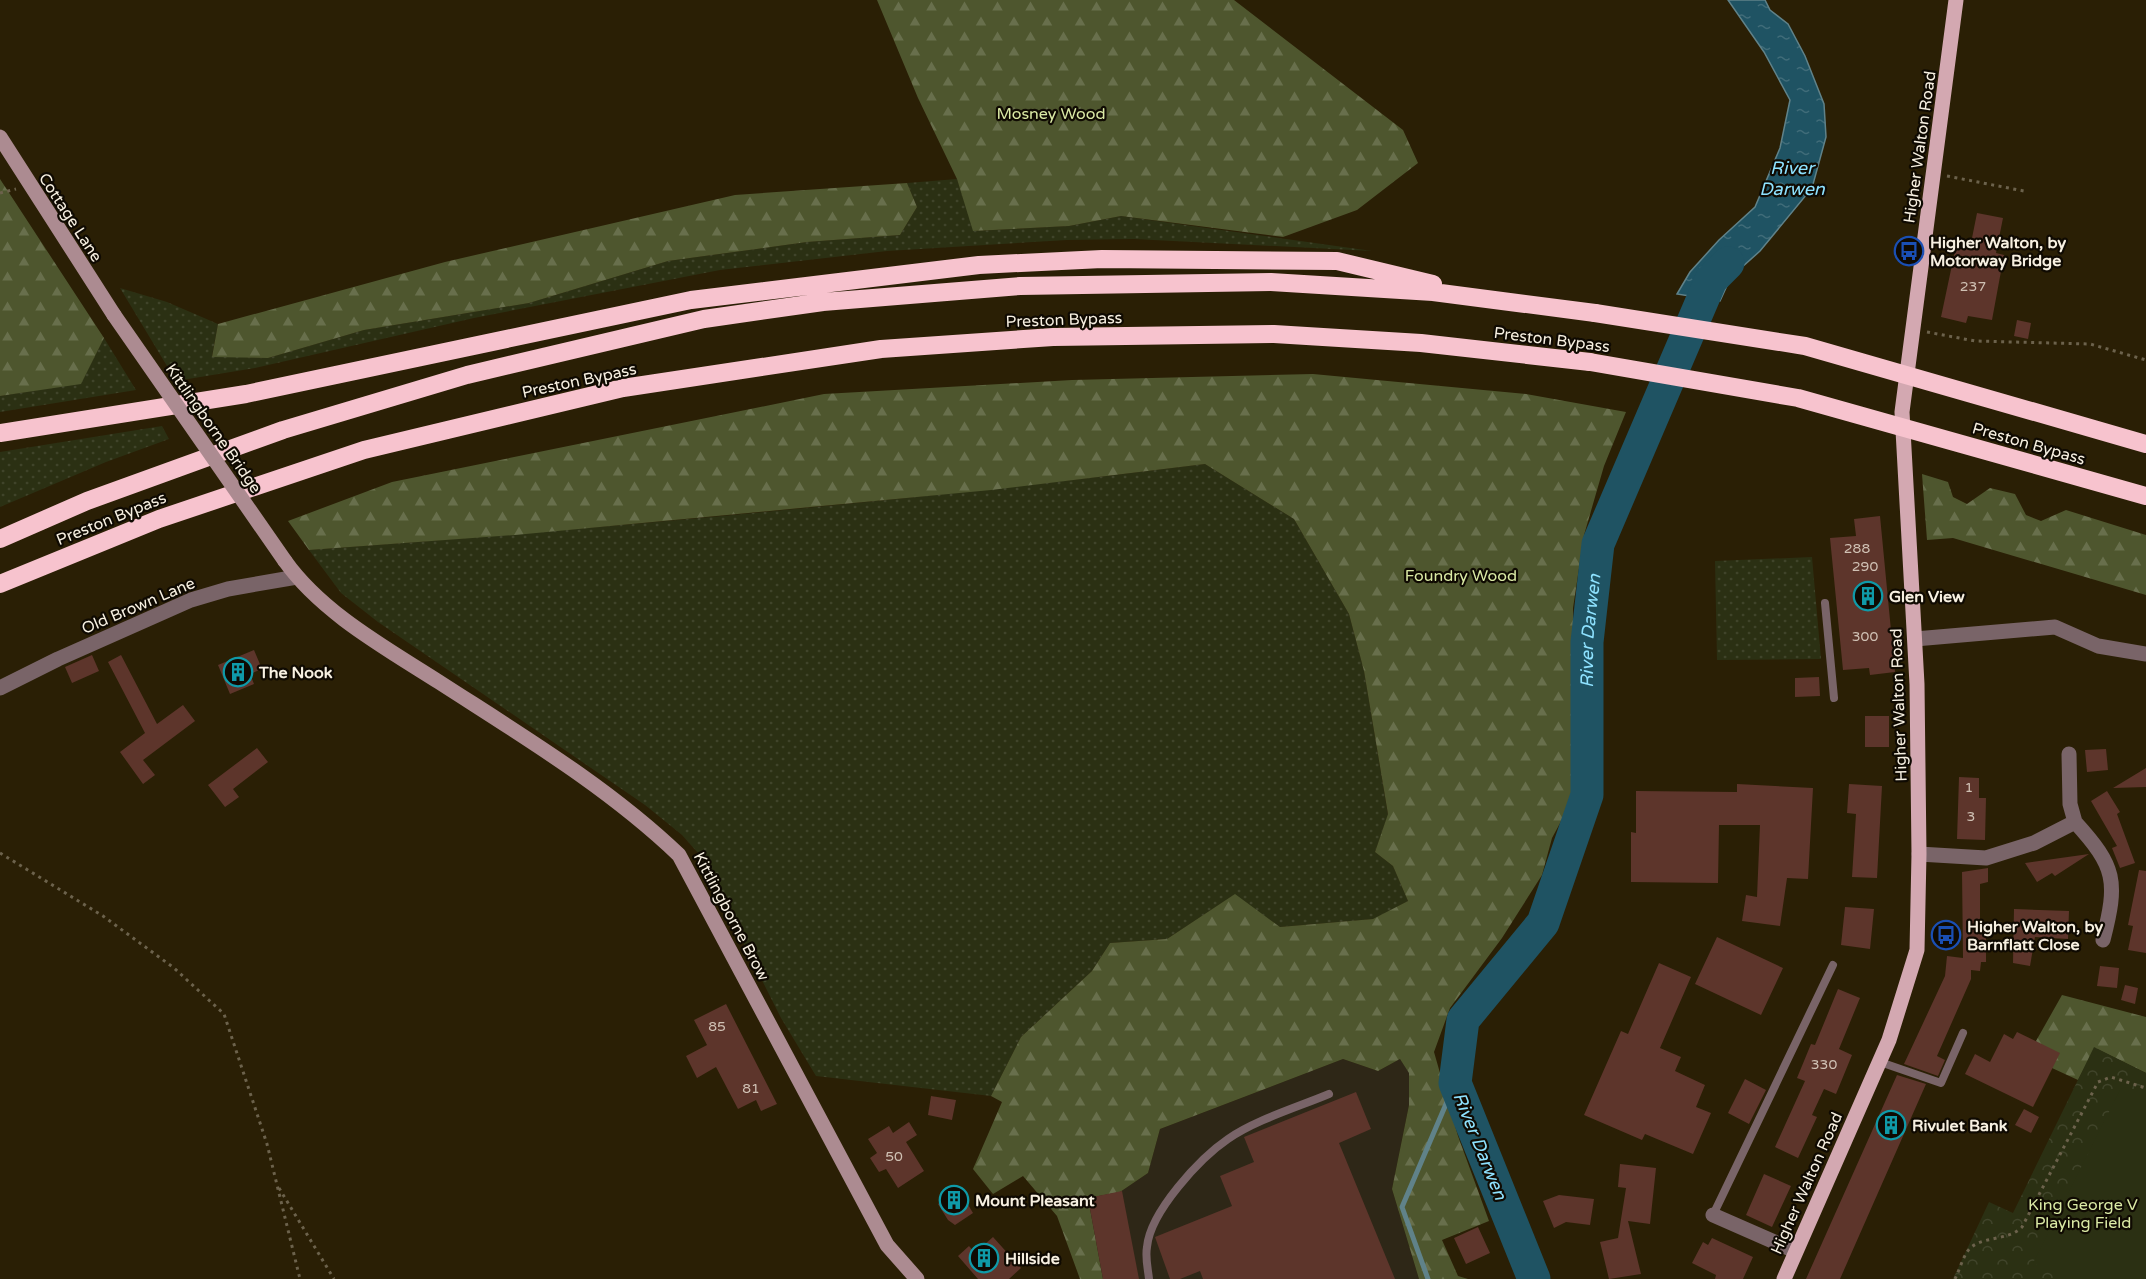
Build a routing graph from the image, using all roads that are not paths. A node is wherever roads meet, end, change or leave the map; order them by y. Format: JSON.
{"nodes":[{"id":1,"x":1956,"y":0,"type":"edge"},
{"id":2,"x":0,"y":137,"type":"edge"},
{"id":3,"x":1517,"y":303,"type":"junction"},
{"id":4,"x":114,"y":315,"type":"joint"},
{"id":5,"x":0,"y":433,"type":"edge"},
{"id":6,"x":2146,"y":444,"type":"edge"},
{"id":7,"x":2146,"y":496,"type":"edge"},
{"id":8,"x":0,"y":539,"type":"edge"},
{"id":9,"x":297,"y":577,"type":"junction"},
{"id":10,"x":0,"y":584,"type":"edge"},
{"id":11,"x":1825,"y":603,"type":"dead end"},
{"id":12,"x":1915,"y":639,"type":"junction"},
{"id":13,"x":2146,"y":654,"type":"edge"},
{"id":14,"x":0,"y":688,"type":"edge"},
{"id":15,"x":1834,"y":698,"type":"dead end"},
{"id":16,"x":2069,"y":754,"type":"dead end"},
{"id":17,"x":2075,"y":822,"type":"junction"},
{"id":18,"x":1919,"y":854,"type":"junction"},
{"id":19,"x":2103,"y":940,"type":"dead end"},
{"id":20,"x":1833,"y":965,"type":"dead end"},
{"id":21,"x":1963,"y":1033,"type":"dead end"},
{"id":22,"x":1880,"y":1062,"type":"junction"},
{"id":23,"x":1329,"y":1094,"type":"dead end"},
{"id":24,"x":1713,"y":1215,"type":"joint"},
{"id":25,"x":1796,"y":1251,"type":"junction"},
{"id":26,"x":917,"y":1279,"type":"edge"},
{"id":27,"x":1149,"y":1279,"type":"edge"},
{"id":28,"x":1784,"y":1279,"type":"edge"}],
"edges":[{"from":1,"to":12,"type":"main road","name":"Higher Walton Road"},
{"from":2,"to":4,"type":"street","name":"Cottage Lane"},
{"from":3,"to":5,"type":"highway"},
{"from":3,"to":6,"type":"highway","name":"Preston Bypass","bridge":true},
{"from":3,"to":8,"type":"highway","name":"Preston Bypass"},
{"from":4,"to":9,"type":"street","name":"Kittlingborne Bridge","bridge":true},
{"from":7,"to":10,"type":"highway","name":"Preston Bypass","bridge":true},
{"from":9,"to":14,"type":"street","name":"Old Brown Lane"},
{"from":9,"to":26,"type":"street","name":"Kittlingborne Brow"},
{"from":11,"to":15,"type":"lane"},
{"from":12,"to":13,"type":"street"},
{"from":12,"to":18,"type":"main road","name":"Higher Walton Road"},
{"from":16,"to":17,"type":"street"},
{"from":17,"to":18,"type":"street"},
{"from":17,"to":19,"type":"street"},
{"from":18,"to":22,"type":"main road","name":"Higher Walton Road"},
{"from":20,"to":24,"type":"lane"},
{"from":21,"to":22,"type":"lane"},
{"from":22,"to":25,"type":"main road","name":"Higher Walton Road"},
{"from":23,"to":27,"type":"lane"},
{"from":24,"to":25,"type":"street"},
{"from":25,"to":28,"type":"main road","name":"Higher Walton Road"}]}
